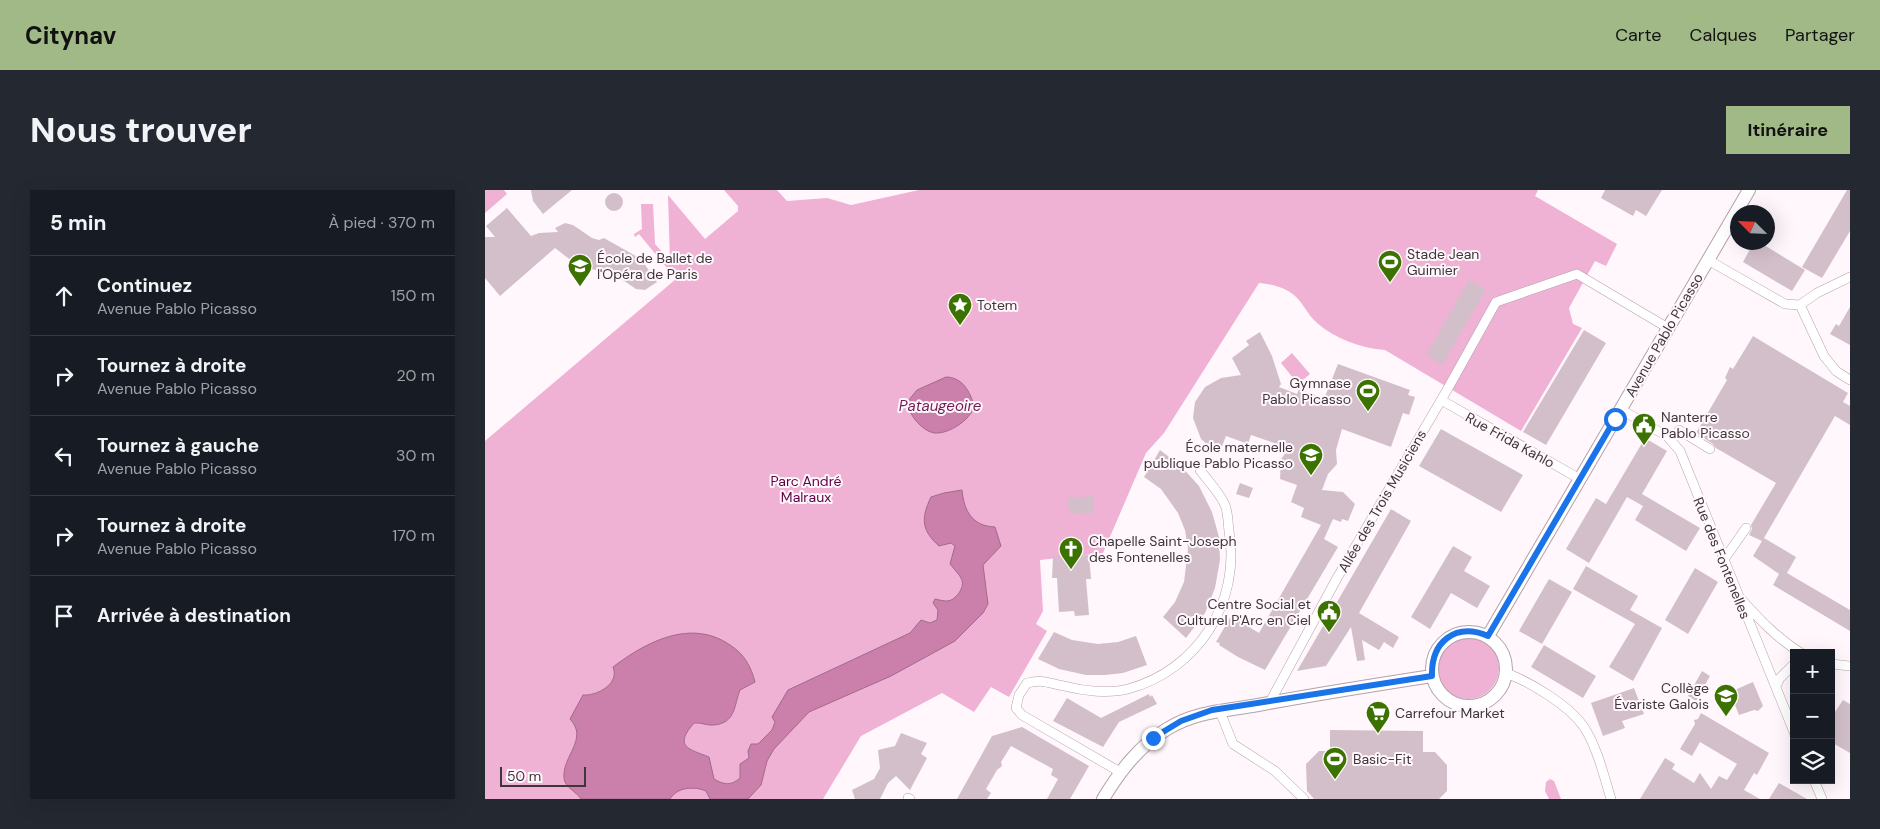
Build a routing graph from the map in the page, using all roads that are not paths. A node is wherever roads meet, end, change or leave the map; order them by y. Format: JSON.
{"nodes":[{"id":1,"x":1749,"y":190,"type":"edge"},
{"id":2,"x":1708,"y":260,"type":"junction"},
{"id":3,"x":1850,"y":277,"type":"edge"},
{"id":4,"x":1801,"y":305,"type":"junction"},
{"id":5,"x":1668,"y":328,"type":"junction"},
{"id":6,"x":1850,"y":380,"type":"edge"},
{"id":7,"x":1441,"y":400,"type":"junction"},
{"id":8,"x":1620,"y":409,"type":"junction"},
{"id":9,"x":1679,"y":430,"type":"dead end"},
{"id":10,"x":1710,"y":449,"type":"dead end"},
{"id":11,"x":1200,"y":470,"type":"dead end"},
{"id":12,"x":1580,"y":479,"type":"junction"},
{"id":13,"x":1745,"y":528,"type":"dead end"},
{"id":14,"x":1723,"y":561,"type":"junction"},
{"id":15,"x":1737,"y":594,"type":"junction"},
{"id":16,"x":1488,"y":636,"type":"junction"},
{"id":17,"x":1794,"y":649,"type":"edge"},
{"id":18,"x":1835,"y":664,"type":"edge"},
{"id":19,"x":1850,"y":666,"type":"edge"},
{"id":20,"x":1790,"y":668,"type":"edge"},
{"id":21,"x":1506,"y":673,"type":"junction"},
{"id":22,"x":1432,"y":676,"type":"junction"},
{"id":23,"x":1776,"y":686,"type":"junction"},
{"id":24,"x":1270,"y":702,"type":"junction"},
{"id":25,"x":1219,"y":709,"type":"junction"},
{"id":26,"x":1790,"y":722,"type":"edge"},
{"id":27,"x":1120,"y":772,"type":"junction"},
{"id":28,"x":1816,"y":784,"type":"edge"},
{"id":29,"x":1103,"y":799,"type":"edge"},
{"id":30,"x":1304,"y":799,"type":"edge"},
{"id":31,"x":1611,"y":799,"type":"edge"},
{"id":32,"x":1822,"y":799,"type":"edge"}],
"edges":[{"from":1,"to":2,"type":"street","name":"Avenue Pablo Picasso"},
{"from":2,"to":4,"type":"street"},
{"from":2,"to":5,"type":"street","name":"Avenue Pablo Picasso"},
{"from":3,"to":4,"type":"street"},
{"from":4,"to":6,"type":"street"},
{"from":5,"to":7,"type":"street","name":"Allée des Trois Musiciens"},
{"from":5,"to":8,"type":"street","name":"Avenue Pablo Picasso"},
{"from":7,"to":12,"type":"street","name":"Rue Frida Kahlo"},
{"from":7,"to":24,"type":"street","name":"Allée des Trois Musiciens"},
{"from":8,"to":12,"type":"street","name":"Avenue Pablo Picasso"},
{"from":8,"to":14,"type":"street","name":"Rue des Fontenelles"},
{"from":9,"to":10,"type":"street"},
{"from":11,"to":27,"type":"street"},
{"from":12,"to":16,"type":"street","name":"Avenue Pablo Picasso"},
{"from":13,"to":14,"type":"street"},
{"from":14,"to":15,"type":"street","name":"Rue des Fontenelles"},
{"from":15,"to":17,"type":"street"},
{"from":15,"to":23,"type":"street","name":"Rue des Fontenelles"},
{"from":16,"to":21,"type":"street"},
{"from":16,"to":22,"type":"street"},
{"from":18,"to":19,"type":"street"},
{"from":20,"to":23,"type":"street"},
{"from":21,"to":22,"type":"street"},
{"from":21,"to":31,"type":"street"},
{"from":22,"to":24,"type":"street"},
{"from":23,"to":26,"type":"street","name":"Rue des Fontenelles"},
{"from":24,"to":25,"type":"street"},
{"from":25,"to":27,"type":"street"},
{"from":25,"to":30,"type":"street"},
{"from":27,"to":29,"type":"street"},
{"from":28,"to":32,"type":"street"}]}
